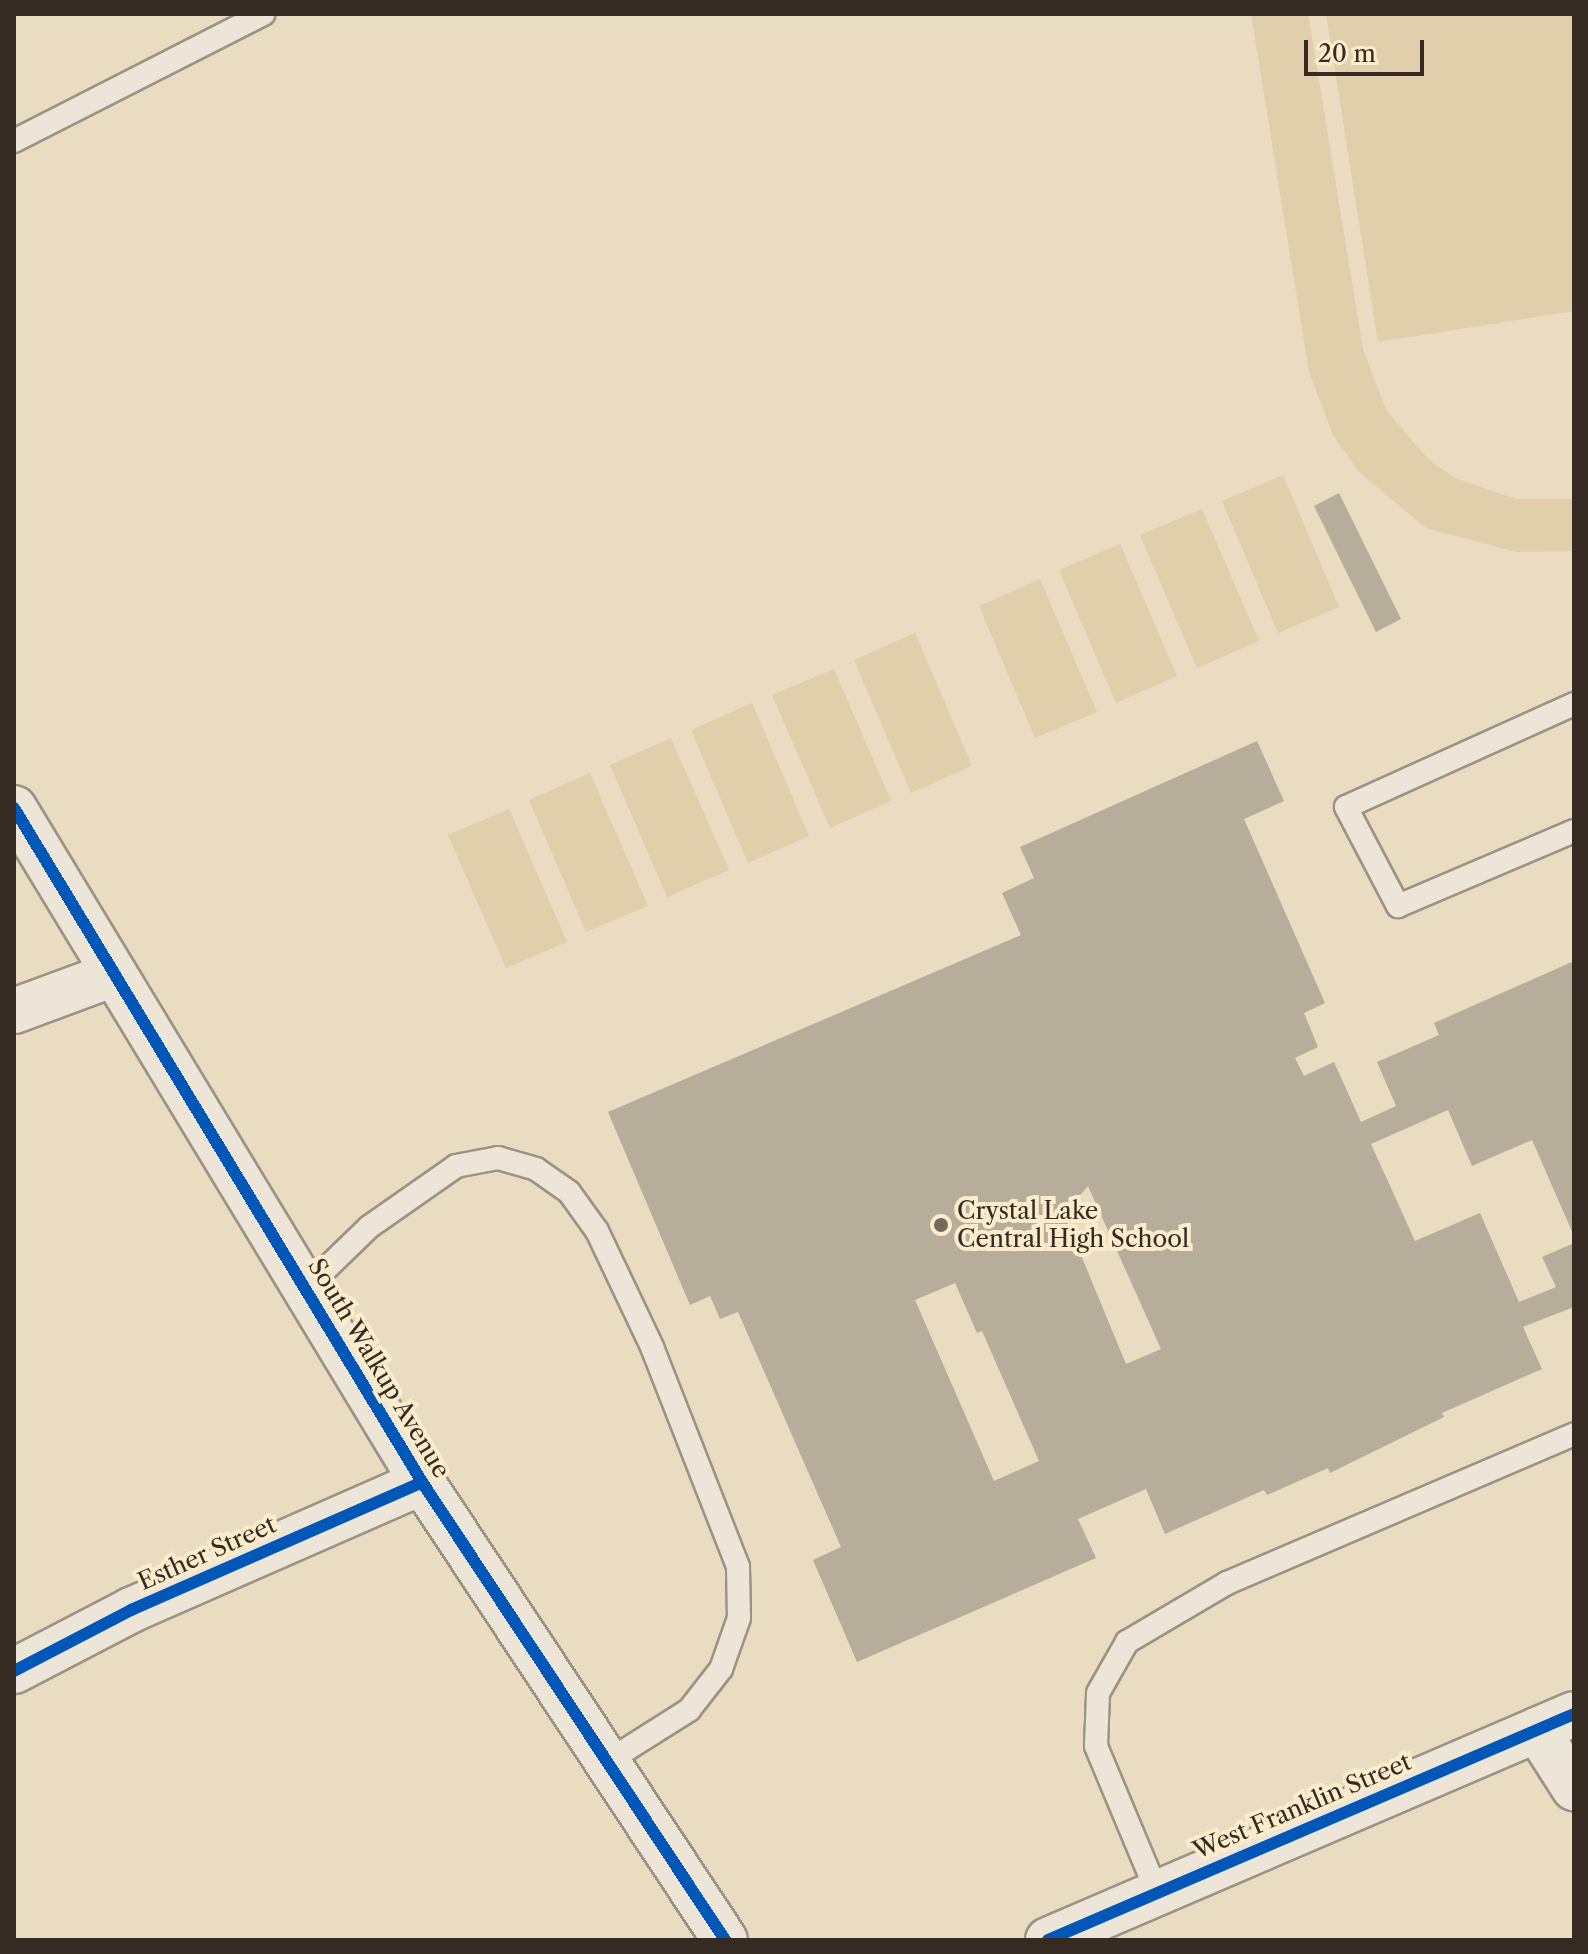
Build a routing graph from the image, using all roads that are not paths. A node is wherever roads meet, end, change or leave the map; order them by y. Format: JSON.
{"nodes":[{"id":1,"x":263,"y":14,"type":"edge"},
{"id":2,"x":14,"y":141,"type":"edge"},
{"id":3,"x":1574,"y":704,"type":"edge"},
{"id":4,"x":14,"y":808,"type":"edge"},
{"id":5,"x":1574,"y":831,"type":"edge"},
{"id":6,"x":114,"y":974,"type":"junction"},
{"id":7,"x":14,"y":1011,"type":"edge"},
{"id":8,"x":305,"y":1289,"type":"junction"},
{"id":9,"x":1574,"y":1434,"type":"edge"},
{"id":10,"x":422,"y":1482,"type":"junction"},
{"id":11,"x":14,"y":1671,"type":"edge"},
{"id":12,"x":1556,"y":1722,"type":"edge"},
{"id":13,"x":610,"y":1760,"type":"junction"},
{"id":14,"x":1574,"y":1788,"type":"edge"},
{"id":15,"x":1157,"y":1892,"type":"junction"},
{"id":16,"x":725,"y":1940,"type":"edge"},
{"id":17,"x":1048,"y":1940,"type":"edge"}],
"edges":[{"from":1,"to":2,"type":"lane"},
{"from":3,"to":5,"type":"lane"},
{"from":4,"to":6,"type":"street","name":"South Walkup Avenue"},
{"from":6,"to":7,"type":"street"},
{"from":6,"to":8,"type":"street","name":"South Walkup Avenue"},
{"from":8,"to":10,"type":"street","name":"South Walkup Avenue"},
{"from":8,"to":13,"type":"lane"},
{"from":9,"to":15,"type":"lane"},
{"from":10,"to":11,"type":"street","name":"Esther Street"},
{"from":10,"to":13,"type":"street","name":"South Walkup Avenue"},
{"from":12,"to":14,"type":"street"},
{"from":12,"to":15,"type":"street","name":"West Franklin Street"},
{"from":13,"to":16,"type":"street","name":"South Walkup Avenue"},
{"from":15,"to":17,"type":"street","name":"West Franklin Street"}]}
